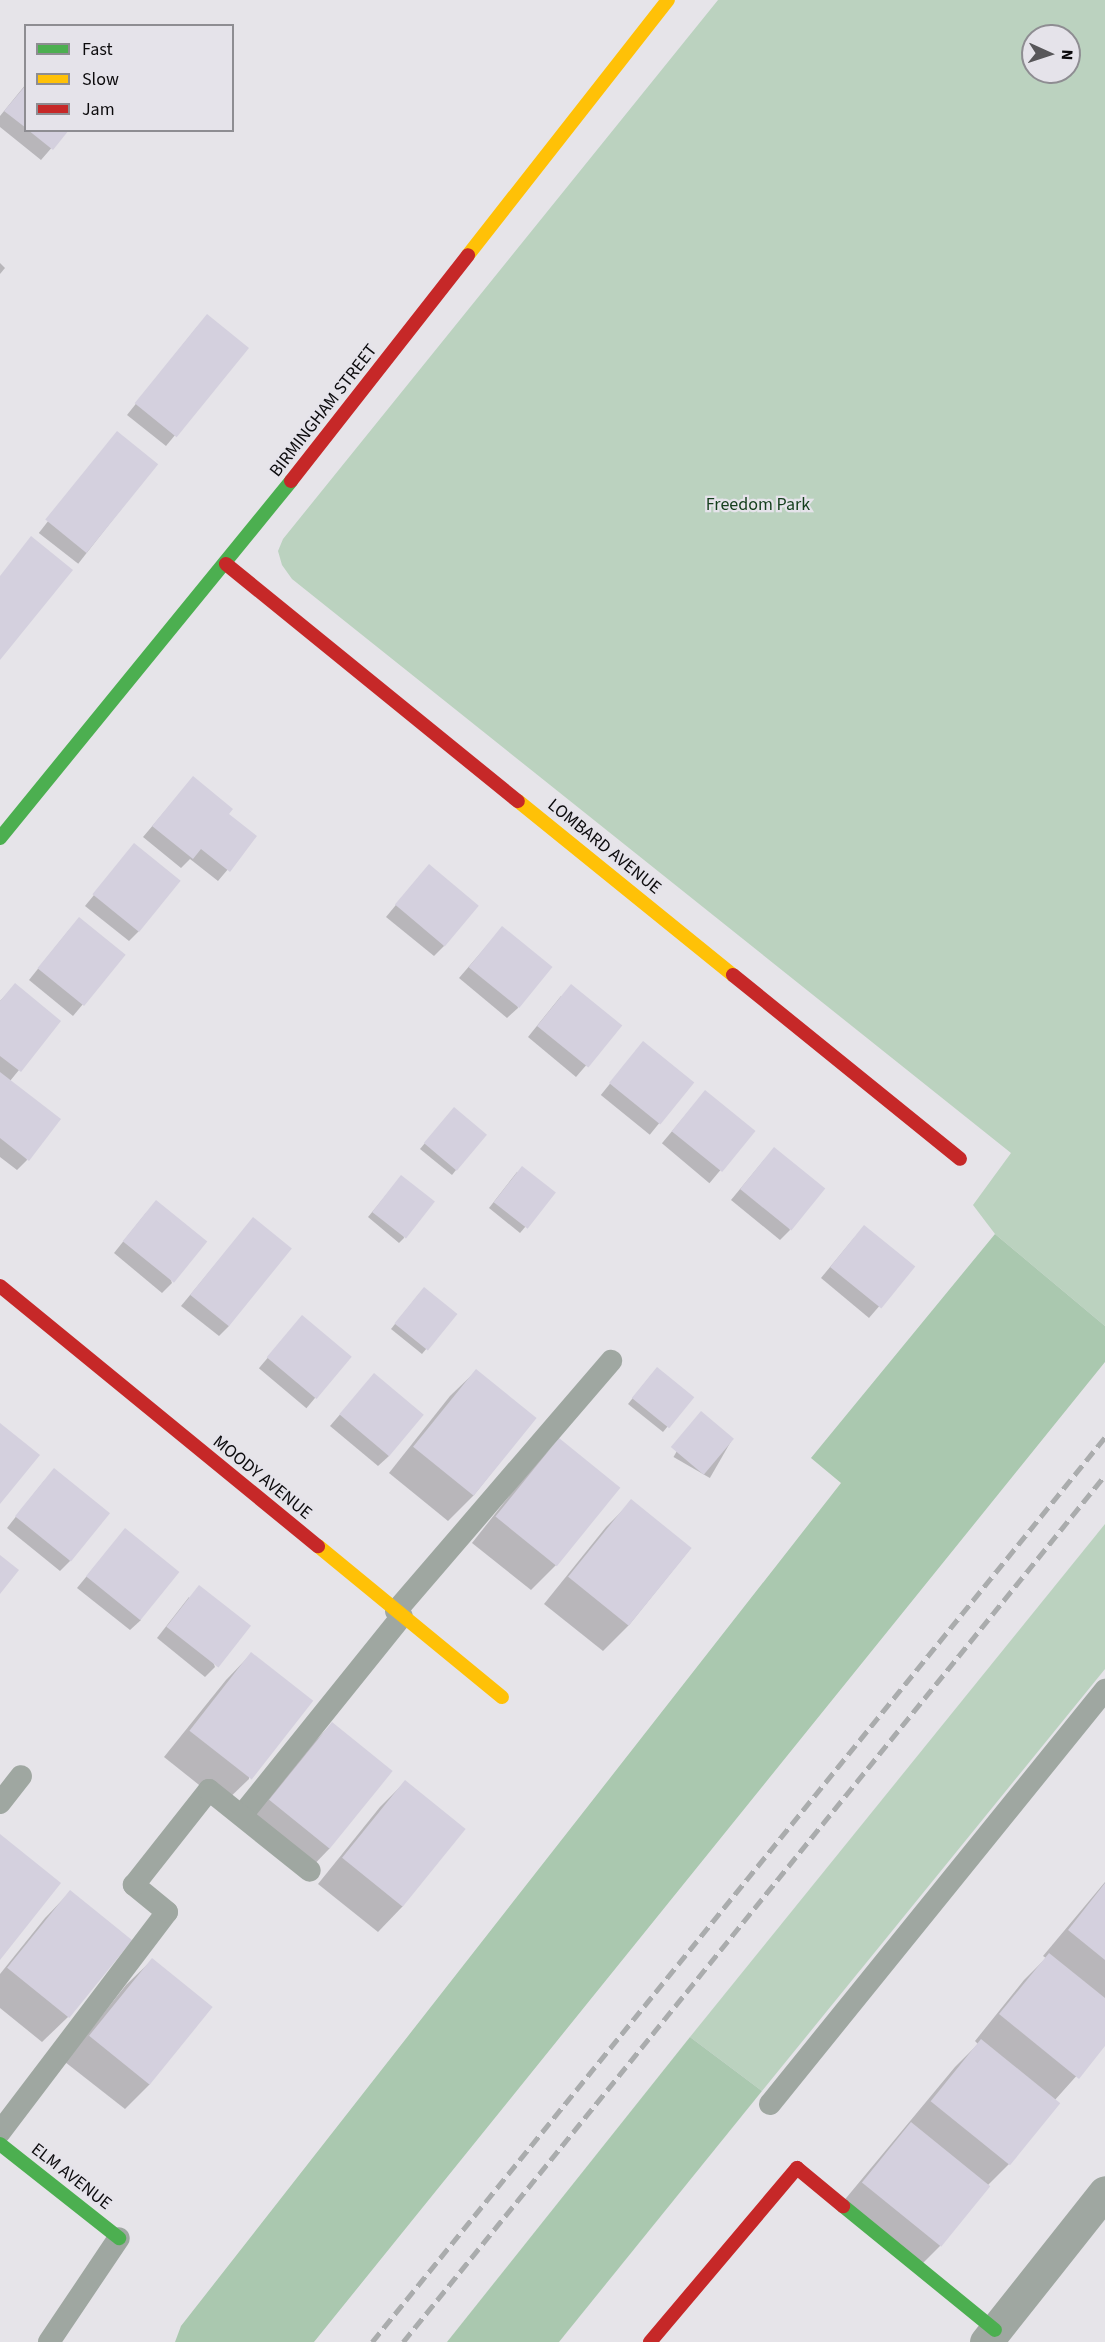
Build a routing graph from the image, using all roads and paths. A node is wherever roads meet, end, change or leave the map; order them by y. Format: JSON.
{"nodes":[{"id":1,"x":668,"y":0,"type":"edge"},
{"id":2,"x":226,"y":564,"type":"junction"},
{"id":3,"x":0,"y":838,"type":"edge"},
{"id":4,"x":960,"y":1159,"type":"dead end"},
{"id":5,"x":0,"y":1286,"type":"edge"},
{"id":6,"x":611,"y":1361,"type":"dead end"},
{"id":7,"x":399,"y":1613,"type":"junction"},
{"id":8,"x":1105,"y":1690,"type":"edge"},
{"id":9,"x":502,"y":1698,"type":"dead end"},
{"id":10,"x":21,"y":1776,"type":"dead end"},
{"id":11,"x":0,"y":1803,"type":"edge"},
{"id":12,"x":242,"y":1815,"type":"junction"},
{"id":13,"x":310,"y":1871,"type":"dead end"},
{"id":14,"x":770,"y":2104,"type":"dead end"},
{"id":15,"x":0,"y":2132,"type":"edge"},
{"id":16,"x":0,"y":2144,"type":"edge"},
{"id":17,"x":1105,"y":2192,"type":"edge"},
{"id":18,"x":119,"y":2238,"type":"joint"},
{"id":19,"x":991,"y":2336,"type":"edge"},
{"id":20,"x":49,"y":2342,"type":"edge"},
{"id":21,"x":650,"y":2342,"type":"edge"}],
"edges":[{"from":1,"to":2,"type":"street","name":"BIRMINGHAM STREET"},
{"from":2,"to":3,"type":"street","name":"BIRMINGHAM STREET"},
{"from":2,"to":4,"type":"street","name":"LOMBARD AVENUE"},
{"from":5,"to":7,"type":"street","name":"MOODY AVENUE"},
{"from":6,"to":7,"type":"lane"},
{"from":7,"to":9,"type":"street","name":"MOODY AVENUE"},
{"from":7,"to":12,"type":"lane"},
{"from":8,"to":14,"type":"lane"},
{"from":10,"to":11,"type":"lane"},
{"from":12,"to":13,"type":"lane"},
{"from":12,"to":15,"type":"lane"},
{"from":16,"to":18,"type":"street","name":"ELM AVENUE"},
{"from":17,"to":19,"type":"street"},
{"from":18,"to":20,"type":"lane"},
{"from":19,"to":21,"type":"street"}]}
